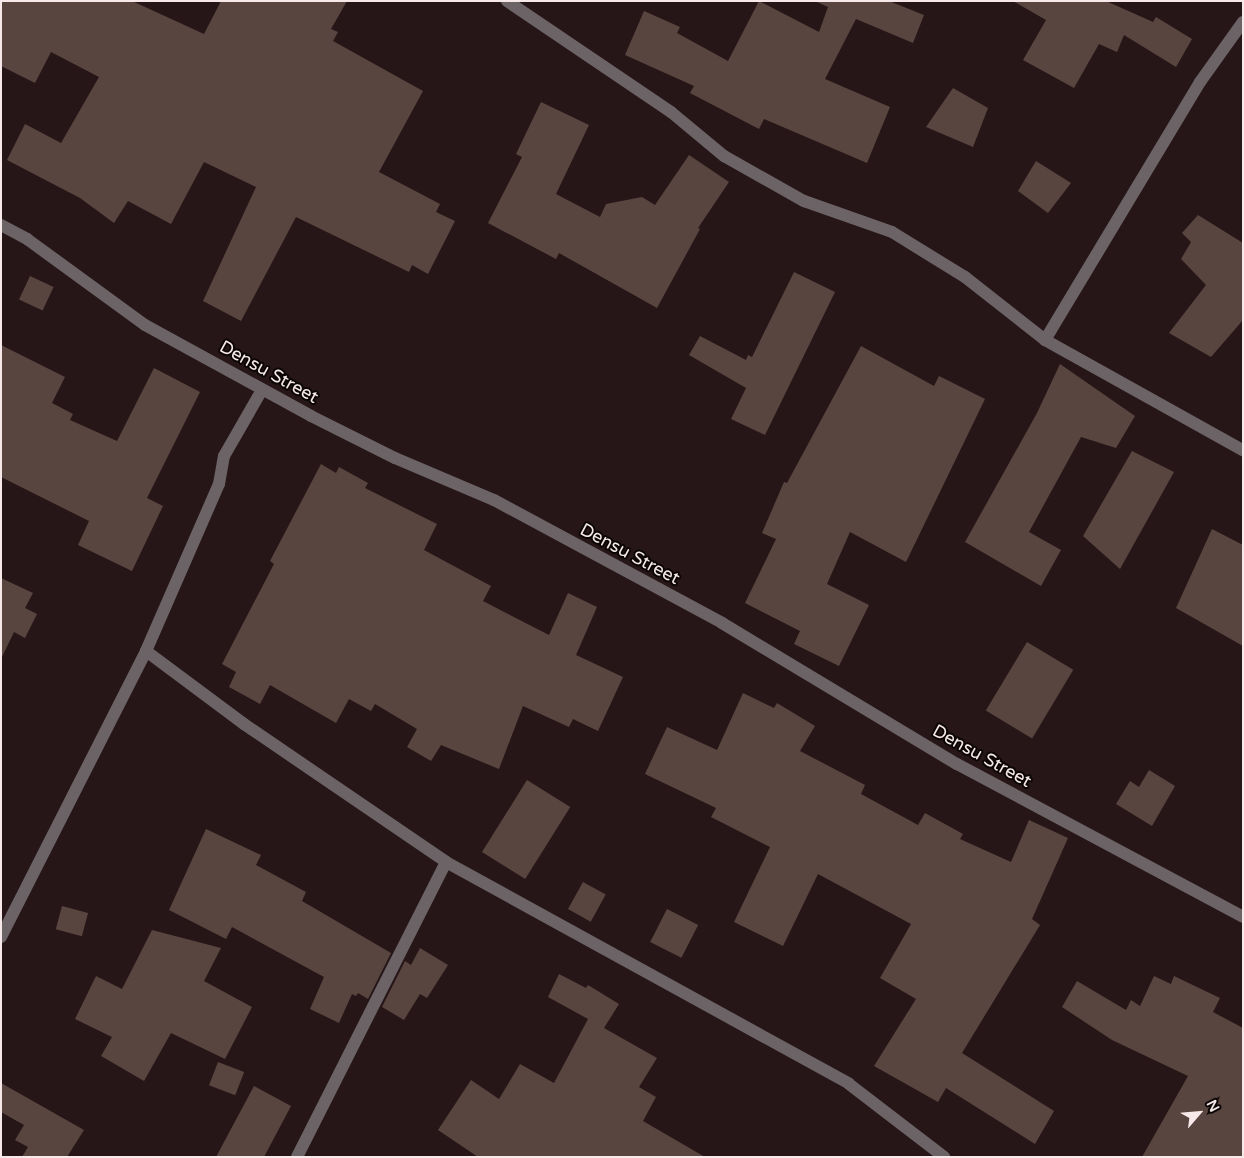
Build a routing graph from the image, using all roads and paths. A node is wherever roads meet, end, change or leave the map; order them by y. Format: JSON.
{"nodes":[{"id":1,"x":507,"y":1,"type":"edge"},
{"id":2,"x":1243,"y":22,"type":"edge"},
{"id":3,"x":1,"y":225,"type":"edge"},
{"id":4,"x":1045,"y":340,"type":"junction"},
{"id":5,"x":262,"y":390,"type":"junction"},
{"id":6,"x":1243,"y":450,"type":"edge"},
{"id":7,"x":146,"y":651,"type":"junction"},
{"id":8,"x":446,"y":862,"type":"junction"},
{"id":9,"x":1243,"y":917,"type":"edge"},
{"id":10,"x":1,"y":937,"type":"edge"},
{"id":11,"x":297,"y":1157,"type":"edge"},
{"id":12,"x":944,"y":1157,"type":"edge"}],
"edges":[{"from":1,"to":4,"type":"street"},
{"from":2,"to":4,"type":"street"},
{"from":3,"to":5,"type":"street","name":"Densu Street"},
{"from":4,"to":6,"type":"street"},
{"from":5,"to":7,"type":"street"},
{"from":5,"to":9,"type":"street","name":"Densu Street"},
{"from":7,"to":8,"type":"street"},
{"from":7,"to":10,"type":"street"},
{"from":8,"to":11,"type":"street"},
{"from":8,"to":12,"type":"street"}]}
